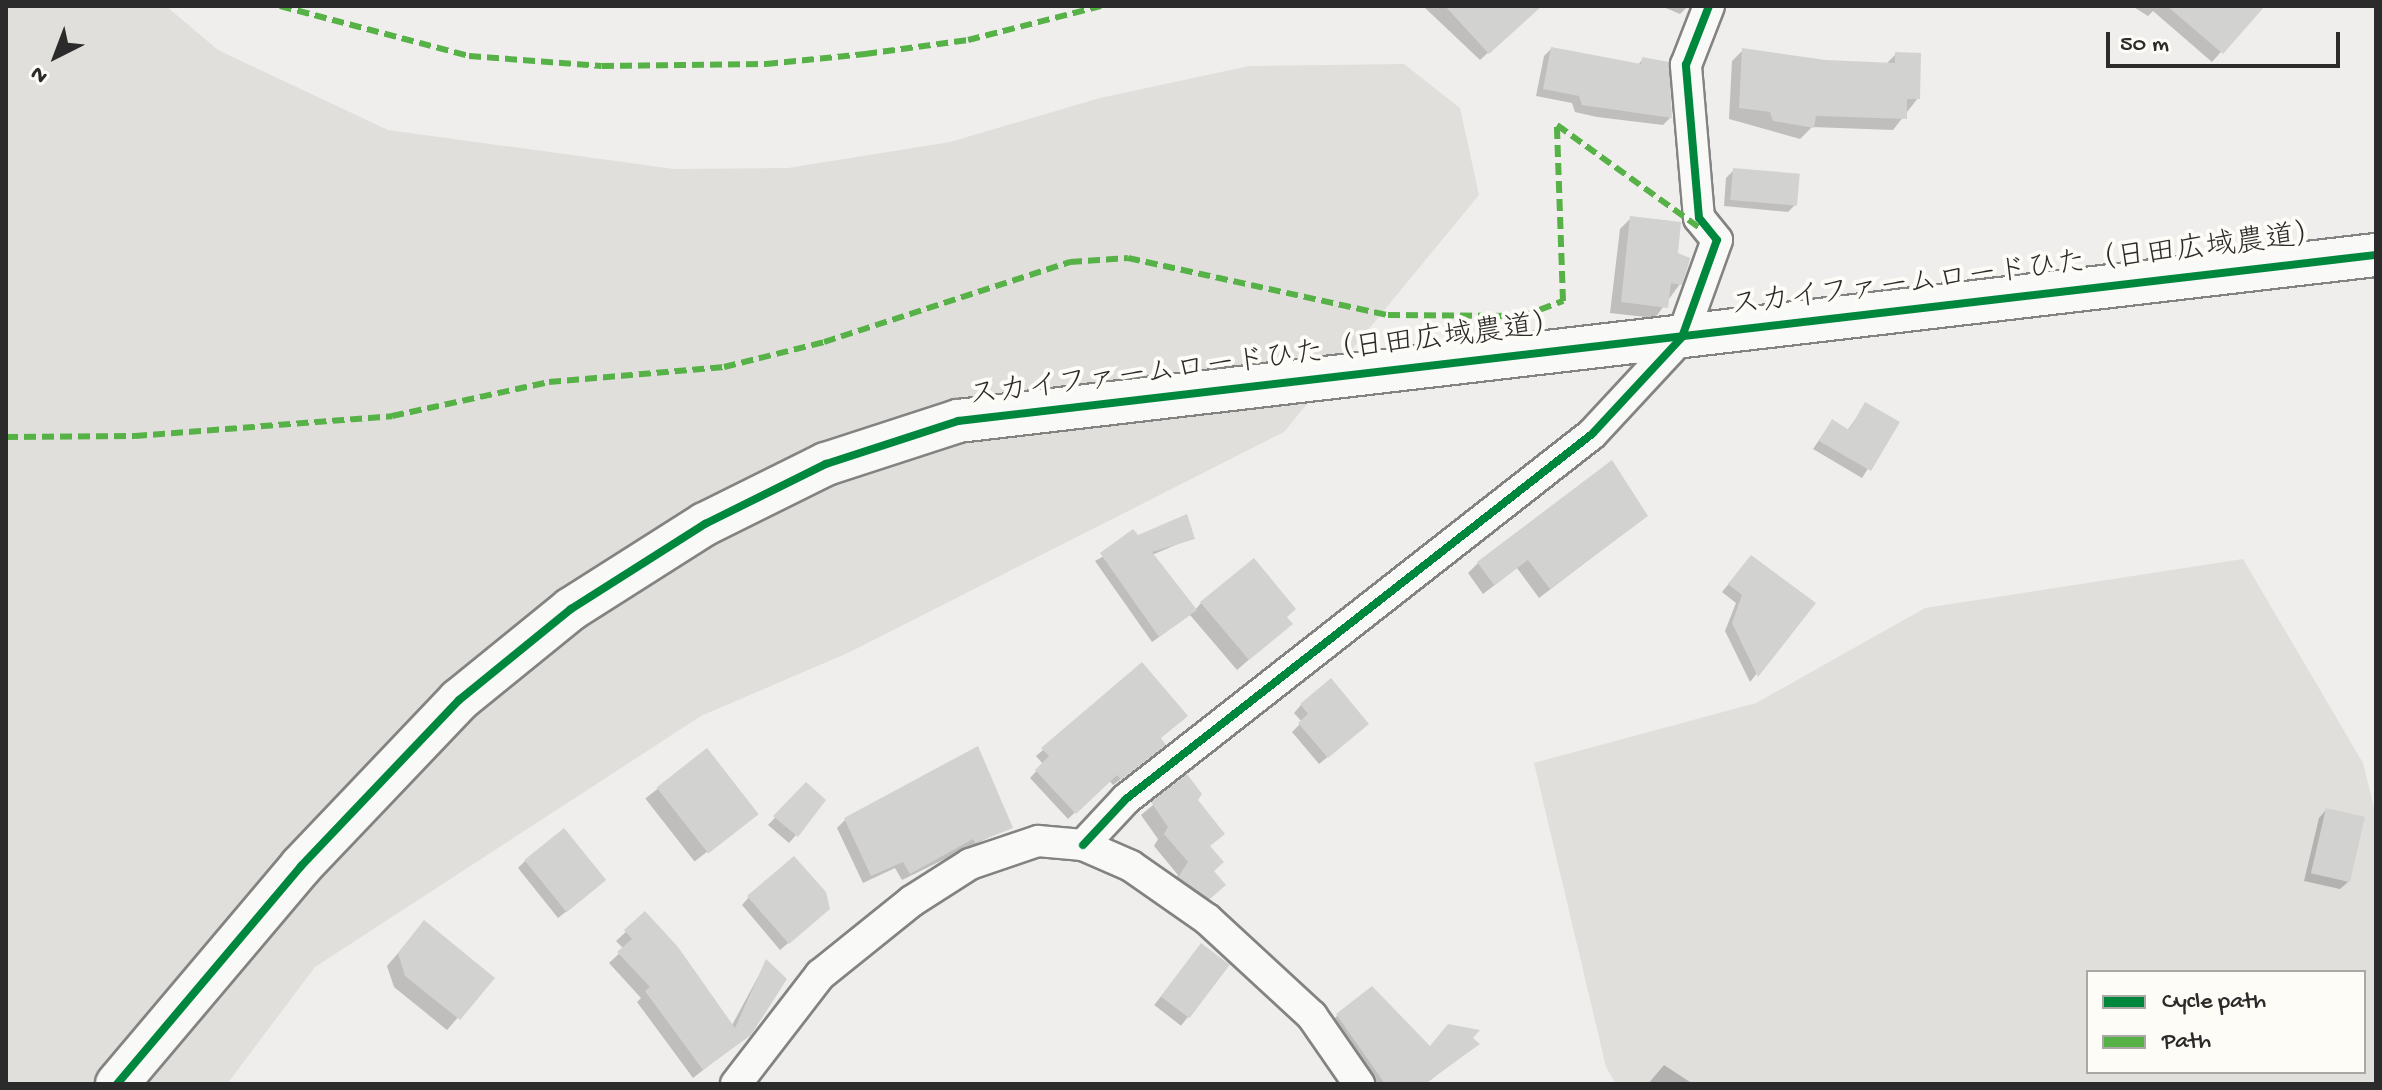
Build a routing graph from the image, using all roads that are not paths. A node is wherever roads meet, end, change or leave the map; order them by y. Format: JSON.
{"nodes":[{"id":1,"x":1709,"y":6,"type":"edge"},
{"id":2,"x":2376,"y":255,"type":"edge"},
{"id":3,"x":1682,"y":337,"type":"junction"},
{"id":4,"x":1083,"y":845,"type":"junction"},
{"id":5,"x":117,"y":1084,"type":"edge"},
{"id":6,"x":736,"y":1084,"type":"edge"},
{"id":7,"x":1359,"y":1084,"type":"edge"}],
"edges":[{"from":1,"to":3,"type":"street"},
{"from":2,"to":3,"type":"street","name":"スカイファームロードひた（日田広域農道）"},
{"from":3,"to":4,"type":"street"},
{"from":3,"to":5,"type":"street","name":"スカイファームロードひた（日田広域農道）"},
{"from":4,"to":6,"type":"street"},
{"from":4,"to":7,"type":"street"}]}
